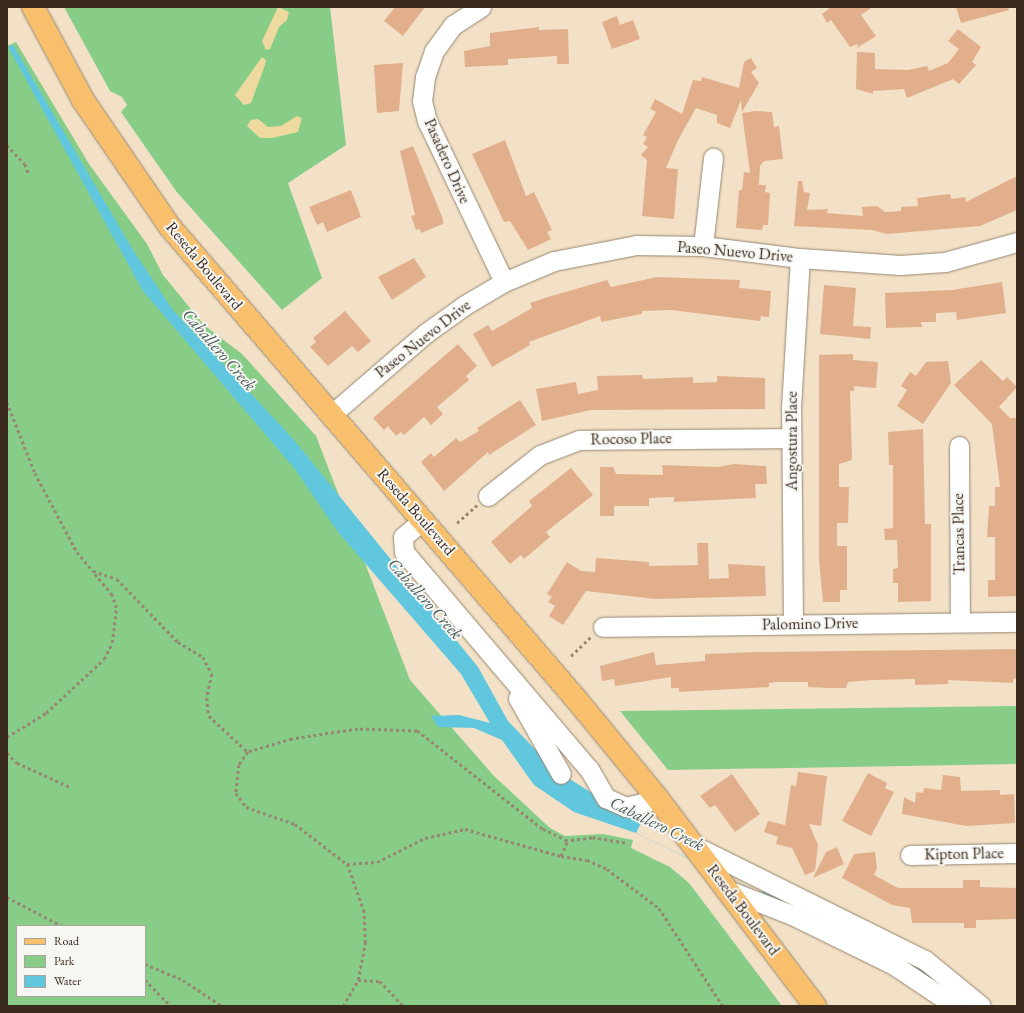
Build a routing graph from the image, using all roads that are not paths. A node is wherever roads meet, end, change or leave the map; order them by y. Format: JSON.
{"nodes":[{"id":1,"x":34,"y":7,"type":"edge"},
{"id":2,"x":481,"y":7,"type":"edge"},
{"id":3,"x":713,"y":158,"type":"dead end"},
{"id":4,"x":1017,"y":242,"type":"edge"},
{"id":5,"x":703,"y":246,"type":"junction"},
{"id":6,"x":800,"y":258,"type":"junction"},
{"id":7,"x":504,"y":282,"type":"junction"},
{"id":8,"x":332,"y":414,"type":"junction"},
{"id":9,"x":791,"y":438,"type":"junction"},
{"id":10,"x":959,"y":446,"type":"dead end"},
{"id":11,"x":488,"y":496,"type":"road end"},
{"id":12,"x":423,"y":520,"type":"junction"},
{"id":13,"x":960,"y":622,"type":"junction"},
{"id":14,"x":1017,"y":622,"type":"edge"},
{"id":15,"x":793,"y":624,"type":"junction"},
{"id":16,"x":603,"y":627,"type":"road end"},
{"id":17,"x":510,"y":676,"type":"junction"},
{"id":18,"x":561,"y":774,"type":"dead end"},
{"id":19,"x":658,"y":799,"type":"junction"},
{"id":20,"x":696,"y":848,"type":"junction"},
{"id":21,"x":1017,"y":853,"type":"edge"},
{"id":22,"x":910,"y":855,"type":"dead end"},
{"id":23,"x":728,"y":890,"type":"junction"},
{"id":24,"x":815,"y":1006,"type":"edge"},
{"id":25,"x":955,"y":1006,"type":"edge"},
{"id":26,"x":981,"y":1006,"type":"edge"}],
"edges":[{"from":1,"to":8,"type":"main road","name":"Reseda Boulevard"},
{"from":2,"to":7,"type":"street","name":"Pasadero Drive"},
{"from":3,"to":5,"type":"street"},
{"from":4,"to":6,"type":"street","name":"Paseo Nuevo Drive"},
{"from":5,"to":6,"type":"street","name":"Paseo Nuevo Drive"},
{"from":5,"to":7,"type":"street","name":"Paseo Nuevo Drive"},
{"from":6,"to":9,"type":"street","name":"Angostura Place"},
{"from":7,"to":8,"type":"street","name":"Paseo Nuevo Drive"},
{"from":8,"to":12,"type":"main road","name":"Reseda Boulevard"},
{"from":9,"to":11,"type":"street","name":"Rocoso Place"},
{"from":9,"to":15,"type":"street","name":"Angostura Place"},
{"from":10,"to":13,"type":"street","name":"Trancas Place"},
{"from":12,"to":17,"type":"street"},
{"from":12,"to":19,"type":"main road","name":"Reseda Boulevard"},
{"from":13,"to":14,"type":"street","name":"Palomino Drive"},
{"from":13,"to":15,"type":"street","name":"Palomino Drive"},
{"from":15,"to":16,"type":"street","name":"Palomino Drive"},
{"from":17,"to":18,"type":"street"},
{"from":17,"to":19,"type":"street"},
{"from":19,"to":20,"type":"main road","name":"Reseda Boulevard"},
{"from":20,"to":23,"type":"main road","name":"Reseda Boulevard"},
{"from":20,"to":26,"type":"street"},
{"from":21,"to":22,"type":"street","name":"Kipton Place"},
{"from":23,"to":24,"type":"main road","name":"Reseda Boulevard"},
{"from":23,"to":25,"type":"street"}]}
